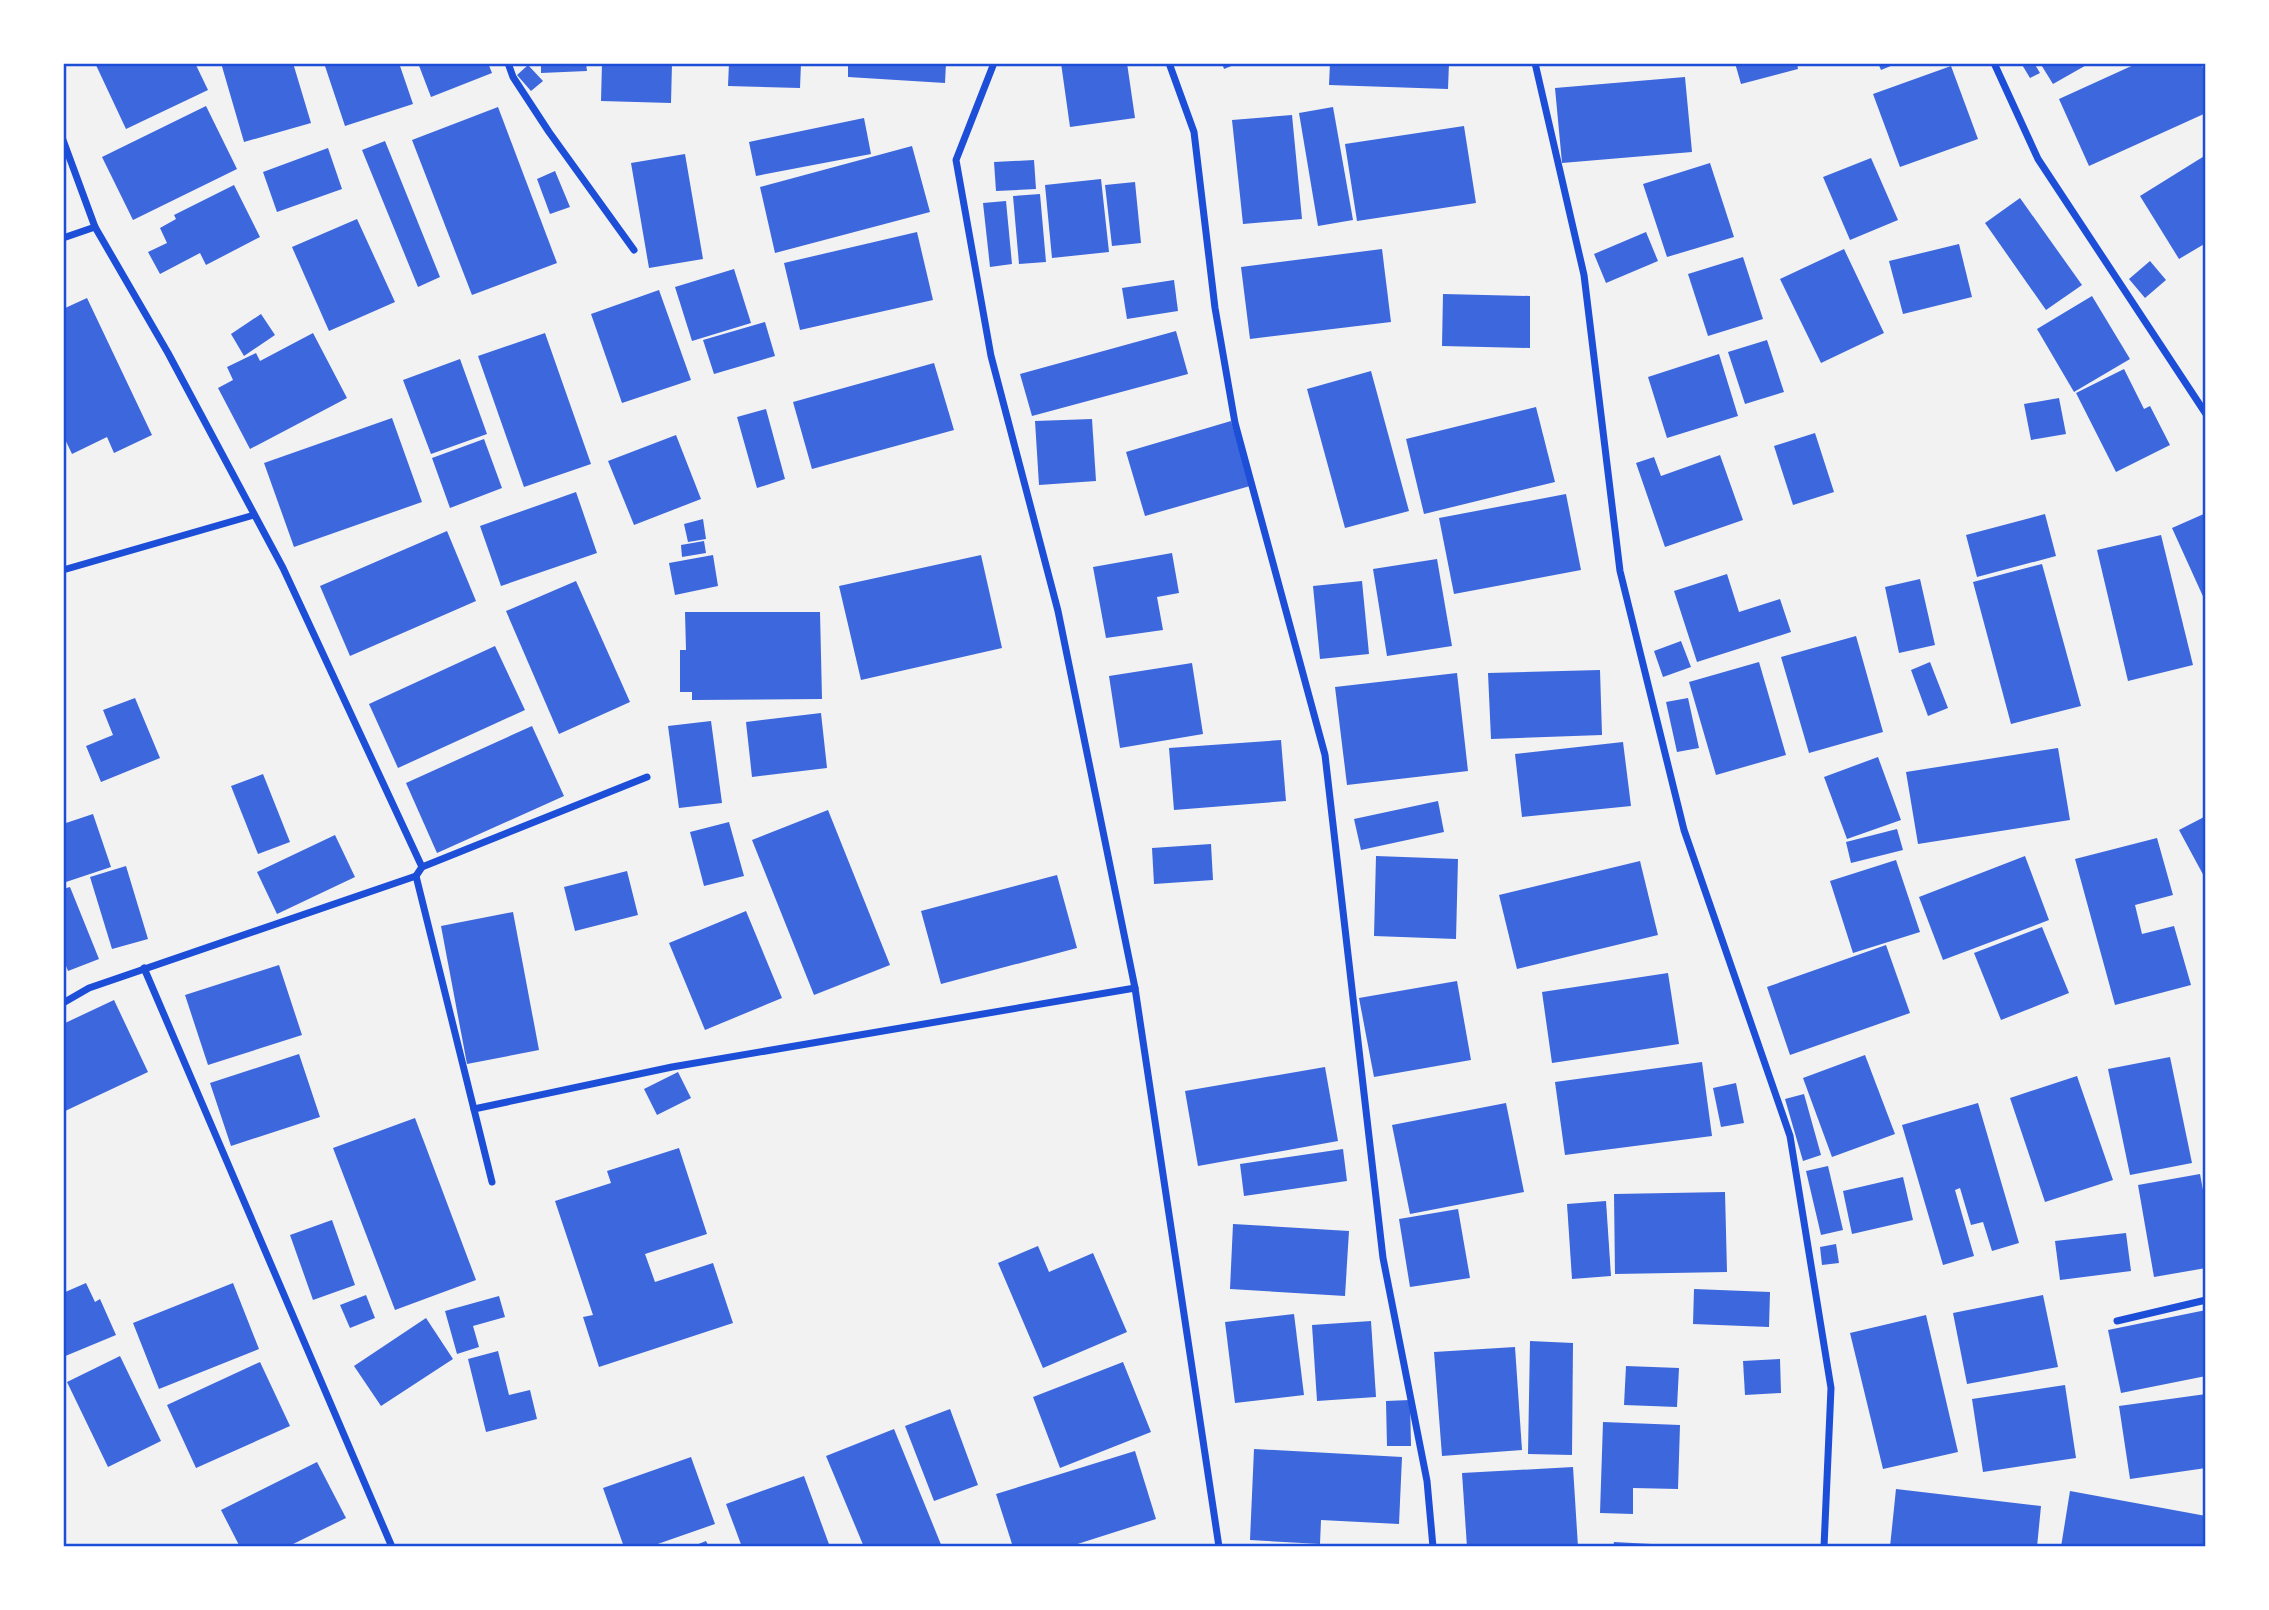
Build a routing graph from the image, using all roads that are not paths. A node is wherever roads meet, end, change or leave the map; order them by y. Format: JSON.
{"nodes":[{"id":1,"x":508,"y":63,"type":"edge"},
{"id":2,"x":994,"y":63,"type":"edge"},
{"id":3,"x":1169,"y":63,"type":"edge"},
{"id":4,"x":1535,"y":63,"type":"edge"},
{"id":5,"x":1994,"y":63,"type":"edge"},
{"id":6,"x":63,"y":140,"type":"edge"},
{"id":7,"x":95,"y":227,"type":"junction"},
{"id":8,"x":63,"y":238,"type":"edge"},
{"id":9,"x":634,"y":250,"type":"dead end"},
{"id":10,"x":2206,"y":414,"type":"edge"},
{"id":11,"x":254,"y":515,"type":"junction"},
{"id":12,"x":63,"y":570,"type":"edge"},
{"id":13,"x":647,"y":777,"type":"dead end"},
{"id":14,"x":422,"y":867,"type":"junction"},
{"id":15,"x":416,"y":876,"type":"junction"},
{"id":16,"x":144,"y":968,"type":"junction"},
{"id":17,"x":1135,"y":988,"type":"junction"},
{"id":18,"x":63,"y":1003,"type":"edge"},
{"id":19,"x":474,"y":1109,"type":"junction"},
{"id":20,"x":492,"y":1182,"type":"dead end"},
{"id":21,"x":2206,"y":1300,"type":"edge"},
{"id":22,"x":2116,"y":1321,"type":"dead end"},
{"id":23,"x":392,"y":1547,"type":"edge"},
{"id":24,"x":1219,"y":1547,"type":"edge"},
{"id":25,"x":1433,"y":1547,"type":"edge"},
{"id":26,"x":1824,"y":1547,"type":"edge"}],
"edges":[{"from":1,"to":9,"type":"street"},
{"from":2,"to":17,"type":"street"},
{"from":3,"to":25,"type":"street"},
{"from":4,"to":26,"type":"street"},
{"from":5,"to":10,"type":"street"},
{"from":6,"to":7,"type":"street"},
{"from":7,"to":8,"type":"street"},
{"from":7,"to":11,"type":"street"},
{"from":11,"to":12,"type":"street"},
{"from":11,"to":14,"type":"street"},
{"from":13,"to":14,"type":"street"},
{"from":14,"to":15,"type":"street"},
{"from":15,"to":16,"type":"street"},
{"from":15,"to":19,"type":"street"},
{"from":16,"to":18,"type":"street"},
{"from":16,"to":23,"type":"street"},
{"from":17,"to":19,"type":"street"},
{"from":17,"to":24,"type":"street"},
{"from":19,"to":20,"type":"street"},
{"from":21,"to":22,"type":"street"}]}
